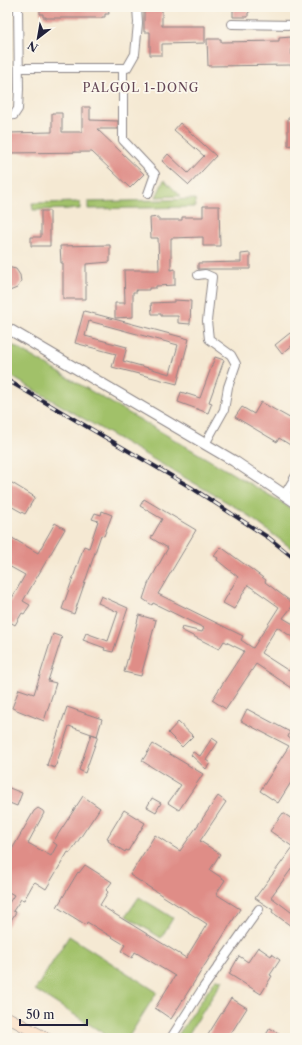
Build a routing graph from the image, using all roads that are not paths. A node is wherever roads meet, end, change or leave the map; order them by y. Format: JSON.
{"nodes":[{"id":1,"x":18,"y":7,"type":"edge"},
{"id":2,"x":137,"y":7,"type":"edge"},
{"id":3,"x":232,"y":24,"type":"dead end"},
{"id":4,"x":295,"y":24,"type":"edge"},
{"id":5,"x":19,"y":68,"type":"junction"},
{"id":6,"x":123,"y":68,"type":"junction"},
{"id":7,"x":7,"y":116,"type":"edge"},
{"id":8,"x":148,"y":194,"type":"dead end"},
{"id":9,"x":198,"y":275,"type":"dead end"},
{"id":10,"x":7,"y":328,"type":"edge"},
{"id":11,"x":205,"y":444,"type":"junction"},
{"id":12,"x":295,"y":477,"type":"edge"},
{"id":13,"x":285,"y":494,"type":"junction"},
{"id":14,"x":295,"y":502,"type":"edge"},
{"id":15,"x":259,"y":909,"type":"dead end"},
{"id":16,"x":7,"y":1018,"type":"edge"},
{"id":17,"x":46,"y":1038,"type":"edge"},
{"id":18,"x":171,"y":1038,"type":"edge"}],
"edges":[{"from":1,"to":5,"type":"street"},
{"from":2,"to":6,"type":"street"},
{"from":3,"to":4,"type":"street"},
{"from":5,"to":6,"type":"street"},
{"from":5,"to":7,"type":"street"},
{"from":6,"to":8,"type":"street"},
{"from":9,"to":11,"type":"street"},
{"from":10,"to":11,"type":"street"},
{"from":11,"to":13,"type":"street"},
{"from":12,"to":13,"type":"street"},
{"from":13,"to":14,"type":"street"},
{"from":15,"to":18,"type":"street"},
{"from":16,"to":17,"type":"main road"}]}
